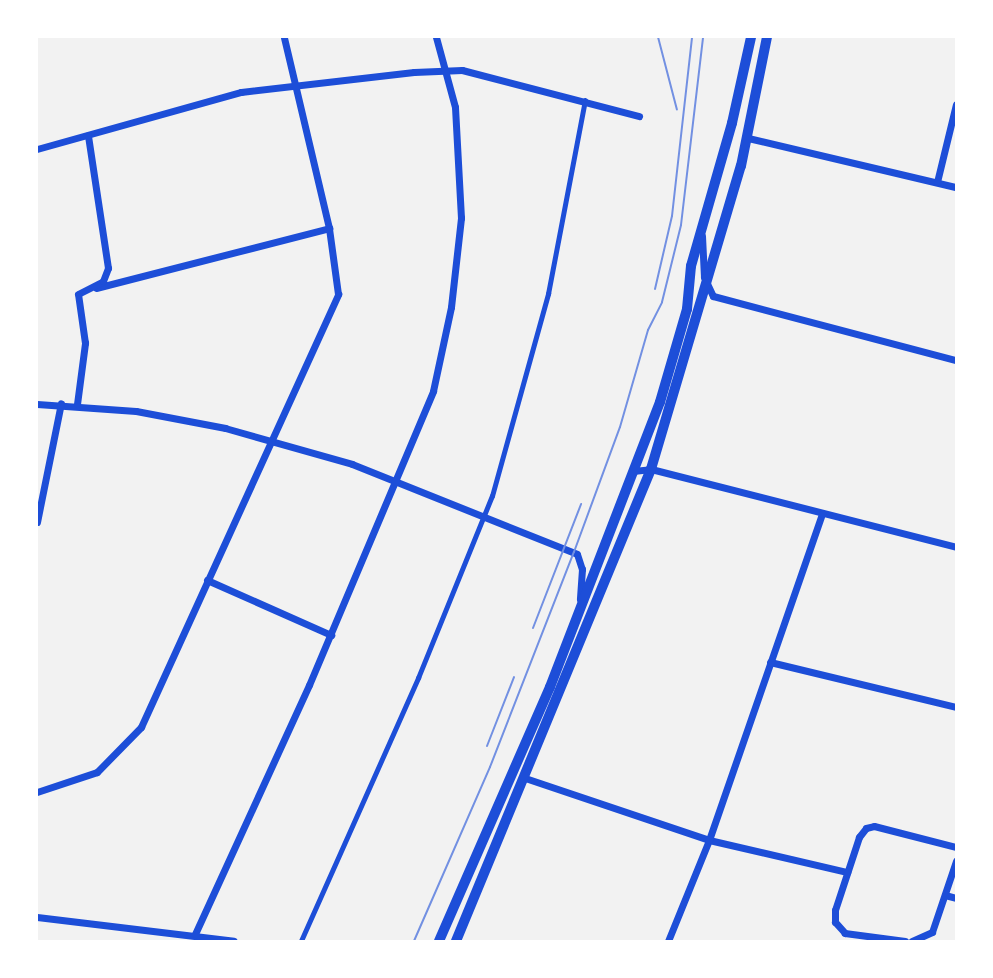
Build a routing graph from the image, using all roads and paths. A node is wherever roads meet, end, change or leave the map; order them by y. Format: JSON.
{"nodes":[{"id":1,"x":284,"y":37,"type":"edge"},
{"id":2,"x":436,"y":37,"type":"edge"},
{"id":3,"x":751,"y":37,"type":"edge"},
{"id":4,"x":767,"y":37,"type":"edge"},
{"id":5,"x":447,"y":71,"type":"junction"},
{"id":6,"x":294,"y":83,"type":"junction"},
{"id":7,"x":585,"y":100,"type":"junction"},
{"id":8,"x":956,"y":104,"type":"edge"},
{"id":9,"x":639,"y":116,"type":"dead end"},
{"id":10,"x":88,"y":136,"type":"junction"},
{"id":11,"x":748,"y":138,"type":"junction"},
{"id":12,"x":37,"y":149,"type":"edge"},
{"id":13,"x":937,"y":182,"type":"junction"},
{"id":14,"x":956,"y":187,"type":"edge"},
{"id":15,"x":329,"y":228,"type":"junction"},
{"id":16,"x":702,"y":228,"type":"junction"},
{"id":17,"x":92,"y":289,"type":"junction"},
{"id":18,"x":708,"y":290,"type":"junction"},
{"id":19,"x":956,"y":360,"type":"edge"},
{"id":20,"x":61,"y":402,"type":"junction"},
{"id":21,"x":37,"y":404,"type":"edge"},
{"id":22,"x":77,"y":404,"type":"junction"},
{"id":23,"x":270,"y":440,"type":"junction"},
{"id":24,"x":651,"y":469,"type":"junction"},
{"id":25,"x":633,"y":471,"type":"junction"},
{"id":26,"x":397,"y":481,"type":"junction"},
{"id":27,"x":822,"y":513,"type":"junction"},
{"id":28,"x":484,"y":515,"type":"junction"},
{"id":29,"x":37,"y":522,"type":"edge"},
{"id":30,"x":956,"y":547,"type":"edge"},
{"id":31,"x":207,"y":580,"type":"junction"},
{"id":32,"x":578,"y":615,"type":"junction"},
{"id":33,"x":331,"y":635,"type":"junction"},
{"id":34,"x":770,"y":662,"type":"junction"},
{"id":35,"x":956,"y":706,"type":"edge"},
{"id":36,"x":525,"y":778,"type":"junction"},
{"id":37,"x":37,"y":792,"type":"edge"},
{"id":38,"x":709,"y":840,"type":"junction"},
{"id":39,"x":956,"y":847,"type":"edge"},
{"id":40,"x":956,"y":861,"type":"edge"},
{"id":41,"x":847,"y":872,"type":"junction"},
{"id":42,"x":945,"y":895,"type":"junction"},
{"id":43,"x":956,"y":898,"type":"edge"},
{"id":44,"x":37,"y":917,"type":"edge"},
{"id":45,"x":195,"y":934,"type":"junction"},
{"id":46,"x":234,"y":941,"type":"edge"},
{"id":47,"x":301,"y":941,"type":"edge"},
{"id":48,"x":439,"y":941,"type":"edge"},
{"id":49,"x":456,"y":941,"type":"edge"},
{"id":50,"x":668,"y":941,"type":"edge"},
{"id":51,"x":905,"y":941,"type":"edge"},
{"id":52,"x":912,"y":941,"type":"edge"}],
"edges":[{"from":1,"to":6,"type":"street"},
{"from":2,"to":5,"type":"street"},
{"from":3,"to":16,"type":"street"},
{"from":4,"to":11,"type":"street"},
{"from":5,"to":6,"type":"street"},
{"from":5,"to":7,"type":"street"},
{"from":5,"to":26,"type":"street"},
{"from":6,"to":10,"type":"street"},
{"from":6,"to":15,"type":"street"},
{"from":7,"to":9,"type":"street"},
{"from":7,"to":28,"type":"lane"},
{"from":8,"to":13,"type":"street"},
{"from":10,"to":12,"type":"street"},
{"from":10,"to":17,"type":"street"},
{"from":11,"to":13,"type":"street"},
{"from":11,"to":18,"type":"street"},
{"from":13,"to":14,"type":"street"},
{"from":15,"to":17,"type":"street"},
{"from":15,"to":23,"type":"street"},
{"from":16,"to":18,"type":"street"},
{"from":16,"to":25,"type":"street"},
{"from":17,"to":22,"type":"street"},
{"from":18,"to":19,"type":"street"},
{"from":18,"to":24,"type":"street"},
{"from":20,"to":21,"type":"street"},
{"from":20,"to":22,"type":"street"},
{"from":20,"to":29,"type":"street"},
{"from":22,"to":23,"type":"street"},
{"from":23,"to":26,"type":"street"},
{"from":23,"to":31,"type":"street"},
{"from":24,"to":25,"type":"street"},
{"from":24,"to":27,"type":"street"},
{"from":24,"to":36,"type":"street"},
{"from":25,"to":32,"type":"street"},
{"from":26,"to":28,"type":"street"},
{"from":26,"to":33,"type":"street"},
{"from":27,"to":30,"type":"street"},
{"from":27,"to":34,"type":"street"},
{"from":28,"to":32,"type":"street"},
{"from":28,"to":47,"type":"lane"},
{"from":31,"to":33,"type":"street"},
{"from":31,"to":37,"type":"street"},
{"from":32,"to":48,"type":"street"},
{"from":33,"to":45,"type":"street"},
{"from":34,"to":35,"type":"street"},
{"from":34,"to":38,"type":"street"},
{"from":36,"to":38,"type":"street"},
{"from":36,"to":49,"type":"street"},
{"from":38,"to":41,"type":"street"},
{"from":38,"to":50,"type":"street"},
{"from":39,"to":41,"type":"street"},
{"from":40,"to":42,"type":"street"},
{"from":41,"to":51,"type":"street"},
{"from":42,"to":43,"type":"street"},
{"from":42,"to":52,"type":"street"},
{"from":44,"to":45,"type":"street"},
{"from":45,"to":46,"type":"street"}]}
